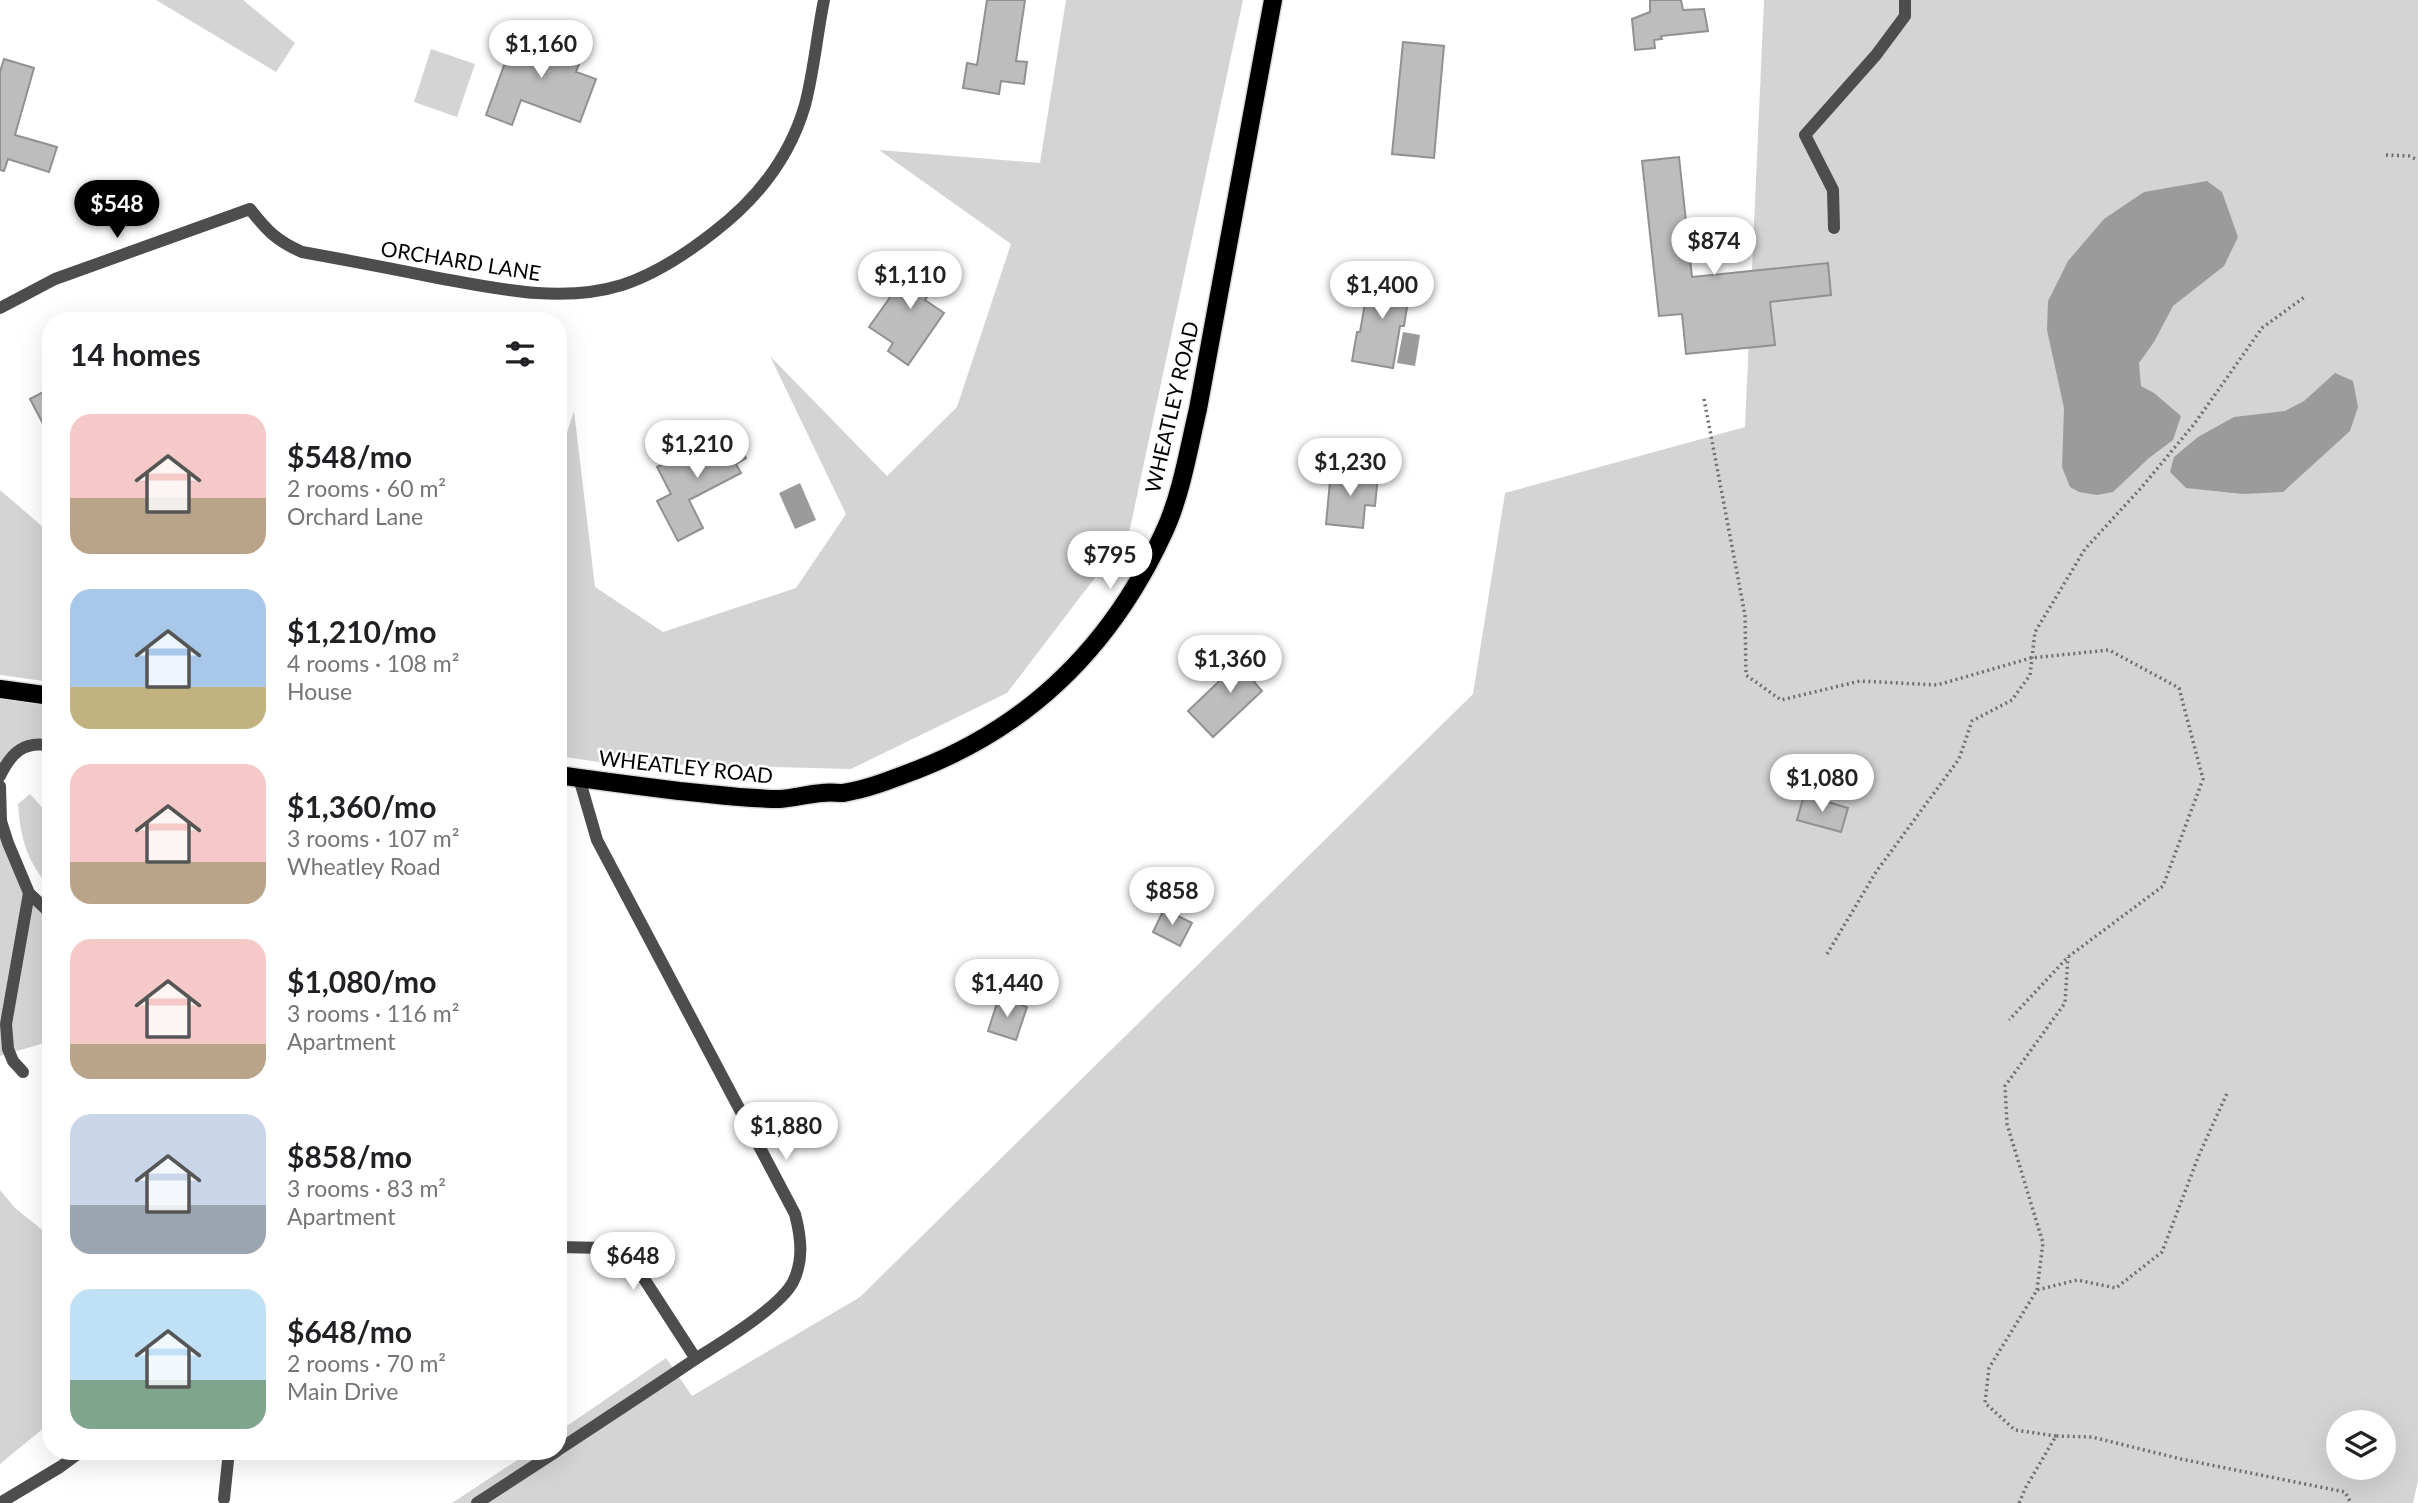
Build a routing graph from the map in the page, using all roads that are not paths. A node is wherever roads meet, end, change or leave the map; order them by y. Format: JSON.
{"nodes":[{"id":1,"x":824,"y":0,"type":"edge"},
{"id":2,"x":1273,"y":0,"type":"edge"},
{"id":3,"x":1905,"y":0,"type":"edge"},
{"id":4,"x":1834,"y":228,"type":"dead end"},
{"id":5,"x":0,"y":308,"type":"edge"},
{"id":6,"x":0,"y":689,"type":"edge"},
{"id":7,"x":42,"y":694,"type":"edge"},
{"id":8,"x":42,"y":744,"type":"edge"},
{"id":9,"x":0,"y":776,"type":"edge"},
{"id":10,"x":567,"y":776,"type":"edge"},
{"id":11,"x":579,"y":778,"type":"junction"},
{"id":12,"x":0,"y":786,"type":"edge"},
{"id":13,"x":29,"y":893,"type":"junction"},
{"id":14,"x":42,"y":905,"type":"edge"},
{"id":15,"x":23,"y":1072,"type":"dead end"},
{"id":16,"x":567,"y":1247,"type":"edge"},
{"id":17,"x":695,"y":1359,"type":"junction"},
{"id":18,"x":567,"y":1443,"type":"edge"},
{"id":19,"x":69,"y":1460,"type":"edge"},
{"id":20,"x":228,"y":1460,"type":"edge"},
{"id":21,"x":542,"y":1460,"type":"edge"},
{"id":22,"x":224,"y":1499,"type":"dead end"},
{"id":23,"x":0,"y":1503,"type":"edge"},
{"id":24,"x":477,"y":1503,"type":"edge"}],
"edges":[{"from":1,"to":5,"type":"street","name":"ORCHARD LANE"},
{"from":2,"to":11,"type":"main road","name":"WHEATLEY ROAD"},
{"from":3,"to":4,"type":"street"},
{"from":6,"to":7,"type":"main road"},
{"from":8,"to":9,"type":"street"},
{"from":10,"to":11,"type":"main road","name":"WHEATLEY ROAD"},
{"from":11,"to":17,"type":"street"},
{"from":12,"to":13,"type":"street"},
{"from":13,"to":14,"type":"street"},
{"from":13,"to":15,"type":"street"},
{"from":16,"to":17,"type":"street"},
{"from":17,"to":18,"type":"street"},
{"from":19,"to":23,"type":"street"},
{"from":20,"to":22,"type":"street"},
{"from":21,"to":24,"type":"street"}]}
